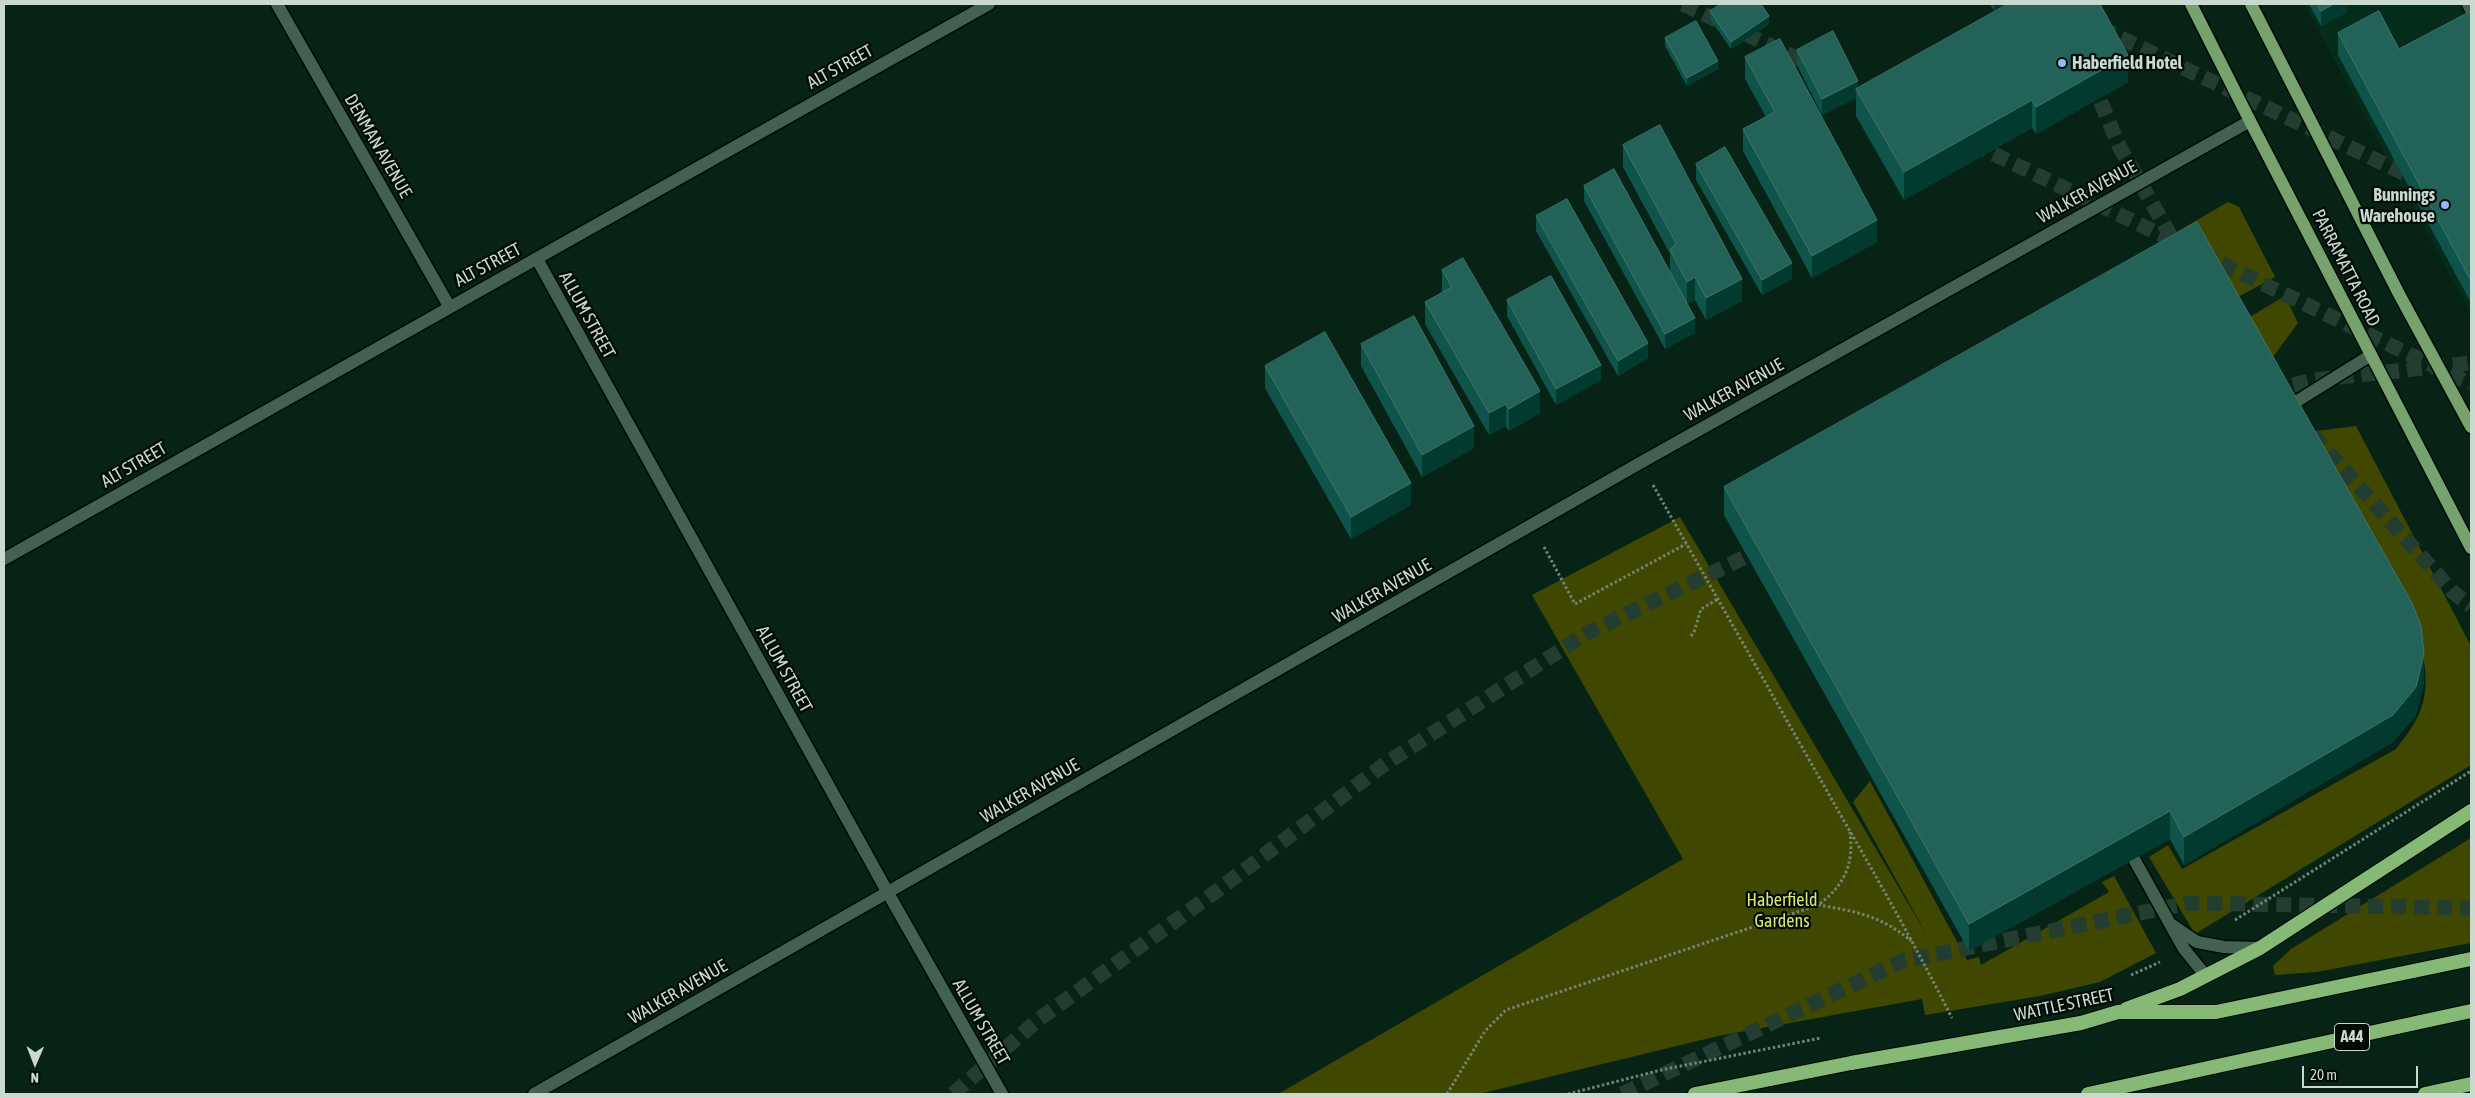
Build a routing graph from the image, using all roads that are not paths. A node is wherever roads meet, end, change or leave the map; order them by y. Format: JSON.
{"nodes":[{"id":1,"x":277,"y":4,"type":"edge"},
{"id":2,"x":989,"y":4,"type":"edge"},
{"id":3,"x":2191,"y":4,"type":"edge"},
{"id":4,"x":2251,"y":4,"type":"edge"},
{"id":5,"x":2468,"y":4,"type":"edge"},
{"id":6,"x":2471,"y":10,"type":"edge"},
{"id":7,"x":2250,"y":121,"type":"junction"},
{"id":8,"x":537,"y":259,"type":"junction"},
{"id":9,"x":449,"y":306,"type":"junction"},
{"id":10,"x":2371,"y":355,"type":"junction"},
{"id":11,"x":2286,"y":408,"type":"edge"},
{"id":12,"x":2471,"y":427,"type":"edge"},
{"id":13,"x":2471,"y":548,"type":"edge"},
{"id":14,"x":4,"y":559,"type":"edge"},
{"id":15,"x":2471,"y":811,"type":"edge"},
{"id":16,"x":2134,"y":859,"type":"edge"},
{"id":17,"x":888,"y":893,"type":"junction"},
{"id":18,"x":2168,"y":922,"type":"junction"},
{"id":19,"x":2260,"y":948,"type":"junction"},
{"id":20,"x":2471,"y":959,"type":"edge"},
{"id":21,"x":2206,"y":976,"type":"junction"},
{"id":22,"x":2471,"y":1011,"type":"edge"},
{"id":23,"x":2118,"y":1012,"type":"junction"},
{"id":24,"x":2471,"y":1084,"type":"edge"},
{"id":25,"x":534,"y":1094,"type":"edge"},
{"id":26,"x":1002,"y":1094,"type":"edge"},
{"id":27,"x":1695,"y":1094,"type":"edge"},
{"id":28,"x":2088,"y":1094,"type":"edge"},
{"id":29,"x":2425,"y":1094,"type":"edge"}],
"edges":[{"from":1,"to":9,"type":"street","name":"DENMAN AVENUE"},
{"from":2,"to":8,"type":"street","name":"ALT STREET"},
{"from":3,"to":7,"type":"main road","name":"PARRAMATTA ROAD"},
{"from":4,"to":12,"type":"main road","name":"PARRAMATTA ROAD"},
{"from":5,"to":6,"type":"street"},
{"from":7,"to":10,"type":"main road","name":"PARRAMATTA ROAD"},
{"from":7,"to":17,"type":"street","name":"WALKER AVENUE"},
{"from":8,"to":9,"type":"street","name":"ALT STREET"},
{"from":8,"to":17,"type":"street","name":"ALLUM STREET"},
{"from":9,"to":14,"type":"street","name":"ALT STREET"},
{"from":10,"to":11,"type":"street"},
{"from":10,"to":13,"type":"main road","name":"PARRAMATTA ROAD"},
{"from":15,"to":19,"type":"highway"},
{"from":16,"to":18,"type":"street"},
{"from":17,"to":25,"type":"street","name":"WALKER AVENUE"},
{"from":17,"to":26,"type":"street","name":"ALLUM STREET"},
{"from":18,"to":19,"type":"street"},
{"from":18,"to":21,"type":"street"},
{"from":19,"to":21,"type":"highway"},
{"from":20,"to":23,"type":"highway","name":"WATTLE STREET"},
{"from":21,"to":23,"type":"highway"},
{"from":22,"to":28,"type":"highway","number":"A44"},
{"from":23,"to":27,"type":"highway","name":"WATTLE STREET"},
{"from":24,"to":29,"type":"highway"}]}
